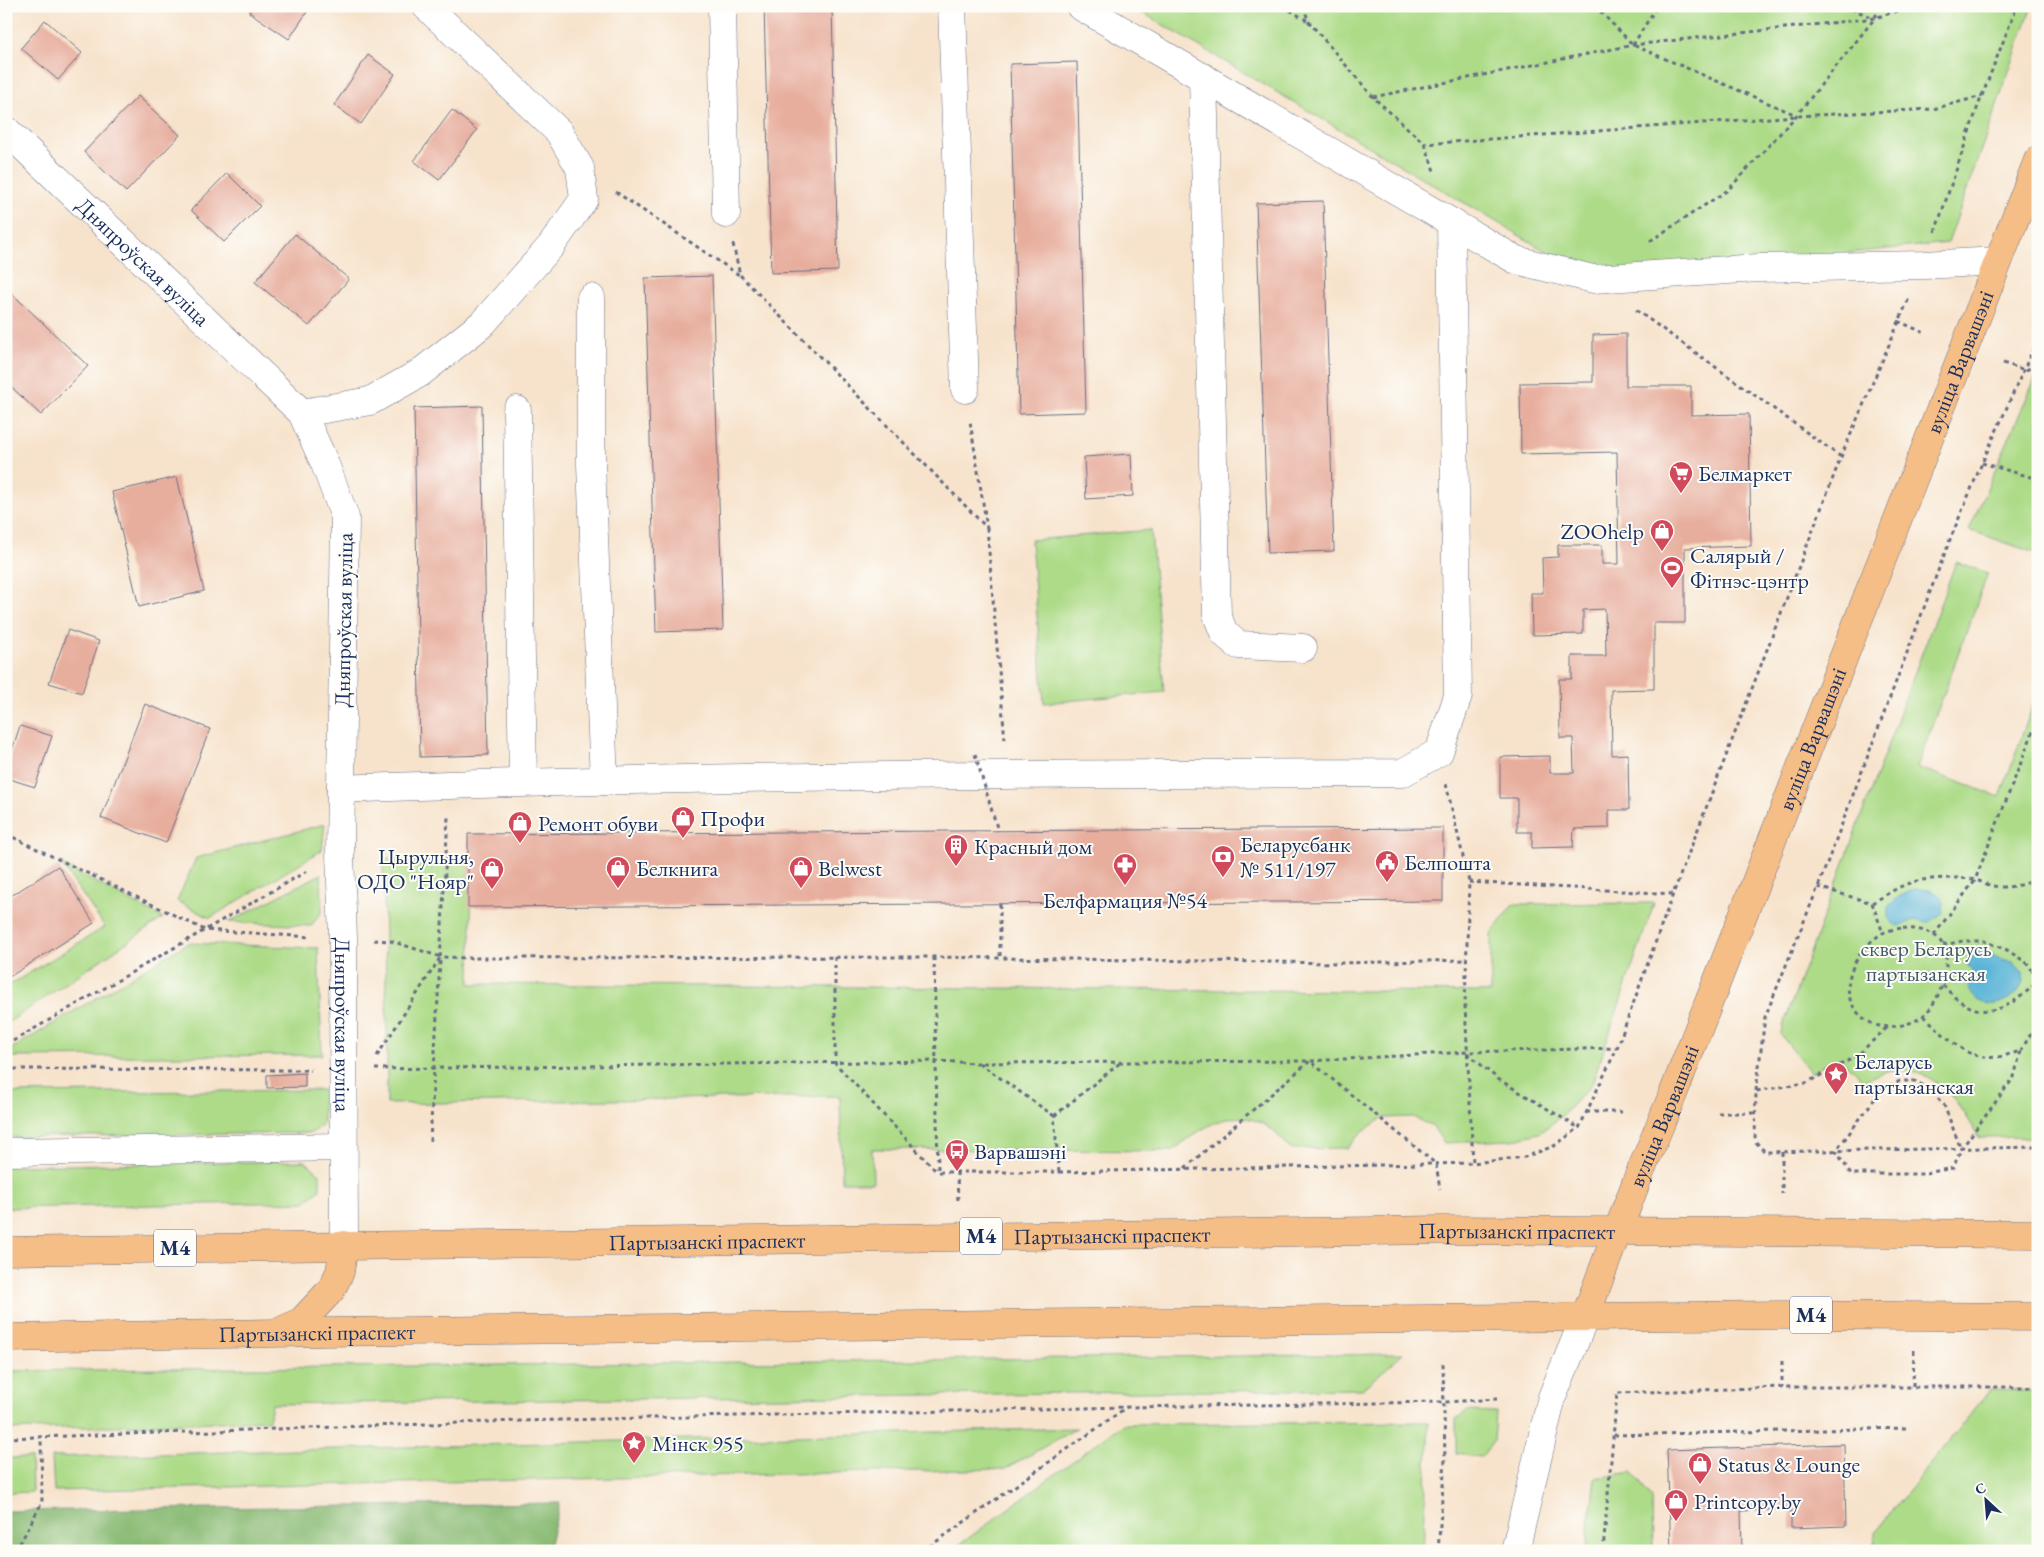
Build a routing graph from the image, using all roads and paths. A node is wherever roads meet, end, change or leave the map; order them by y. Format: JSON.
{"nodes":[{"id":1,"x":426,"y":6,"type":"edge"},
{"id":2,"x":722,"y":6,"type":"edge"},
{"id":3,"x":952,"y":6,"type":"edge"},
{"id":4,"x":1080,"y":6,"type":"edge"},
{"id":5,"x":1283,"y":6,"type":"edge"},
{"id":6,"x":1303,"y":6,"type":"edge"},
{"id":7,"x":1596,"y":6,"type":"edge"},
{"id":8,"x":1657,"y":6,"type":"edge"},
{"id":9,"x":1844,"y":6,"type":"edge"},
{"id":10,"x":1879,"y":6,"type":"edge"},
{"id":11,"x":1912,"y":6,"type":"edge"},
{"id":12,"x":2017,"y":6,"type":"edge"},
{"id":13,"x":1875,"y":18,"type":"junction"},
{"id":14,"x":1309,"y":22,"type":"junction"},
{"id":15,"x":1632,"y":45,"type":"junction"},
{"id":16,"x":1203,"y":77,"type":"junction"},
{"id":17,"x":1982,"y":96,"type":"junction"},
{"id":18,"x":1373,"y":97,"type":"junction"},
{"id":19,"x":1796,"y":116,"type":"junction"},
{"id":20,"x":6,"y":130,"type":"edge"},
{"id":21,"x":2038,"y":160,"type":"edge"},
{"id":22,"x":580,"y":168,"type":"junction"},
{"id":23,"x":726,"y":214,"type":"joint"},
{"id":24,"x":1451,"y":222,"type":"junction"},
{"id":25,"x":1649,"y":242,"type":"dead end"},
{"id":26,"x":1998,"y":262,"type":"junction"},
{"id":27,"x":1924,"y":266,"type":"junction"},
{"id":28,"x":740,"y":275,"type":"junction"},
{"id":29,"x":591,"y":298,"type":"dead end"},
{"id":30,"x":1633,"y":307,"type":"dead end"},
{"id":31,"x":1898,"y":322,"type":"junction"},
{"id":32,"x":1927,"y":334,"type":"dead end"},
{"id":33,"x":2038,"y":338,"type":"edge"},
{"id":34,"x":2002,"y":363,"type":"dead end"},
{"id":35,"x":2038,"y":366,"type":"edge"},
{"id":36,"x":2024,"y":370,"type":"junction"},
{"id":37,"x":964,"y":389,"type":"joint"},
{"id":38,"x":517,"y":410,"type":"dead end"},
{"id":39,"x":302,"y":413,"type":"junction"},
{"id":40,"x":1841,"y":457,"type":"junction"},
{"id":41,"x":1982,"y":463,"type":"junction"},
{"id":42,"x":2038,"y":479,"type":"edge"},
{"id":43,"x":987,"y":528,"type":"junction"},
{"id":44,"x":1303,"y":648,"type":"dead end"},
{"id":45,"x":2038,"y":719,"type":"edge"},
{"id":46,"x":1005,"y":744,"type":"dead end"},
{"id":47,"x":1439,"y":752,"type":"junction"},
{"id":48,"x":975,"y":754,"type":"dead end"},
{"id":49,"x":604,"y":781,"type":"junction"},
{"id":50,"x":523,"y":782,"type":"junction"},
{"id":51,"x":450,"y":784,"type":"junction"},
{"id":52,"x":341,"y":788,"type":"junction"},
{"id":53,"x":998,"y":831,"type":"dead end"},
{"id":54,"x":6,"y":834,"type":"edge"},
{"id":55,"x":340,"y":852,"type":"junction"},
{"id":56,"x":2038,"y":876,"type":"edge"},
{"id":57,"x":1975,"y":880,"type":"junction"},
{"id":58,"x":1469,"y":882,"type":"junction"},
{"id":59,"x":1818,"y":887,"type":"junction"},
{"id":60,"x":1674,"y":894,"type":"junction"},
{"id":61,"x":1872,"y":903,"type":"junction"},
{"id":62,"x":1000,"y":904,"type":"dead end"},
{"id":63,"x":205,"y":930,"type":"junction"},
{"id":64,"x":1883,"y":933,"type":"junction"},
{"id":65,"x":1934,"y":935,"type":"junction"},
{"id":66,"x":343,"y":939,"type":"junction"},
{"id":67,"x":1942,"y":945,"type":"junction"},
{"id":68,"x":441,"y":957,"type":"junction"},
{"id":69,"x":835,"y":957,"type":"junction"},
{"id":70,"x":934,"y":957,"type":"junction"},
{"id":71,"x":1000,"y":958,"type":"junction"},
{"id":72,"x":1466,"y":960,"type":"junction"},
{"id":73,"x":2038,"y":980,"type":"edge"},
{"id":74,"x":1943,"y":985,"type":"junction"},
{"id":75,"x":1924,"y":1016,"type":"junction"},
{"id":76,"x":2038,"y":1021,"type":"edge"},
{"id":77,"x":1886,"y":1028,"type":"junction"},
{"id":78,"x":6,"y":1045,"type":"edge"},
{"id":79,"x":1617,"y":1048,"type":"junction"},
{"id":80,"x":2020,"y":1051,"type":"junction"},
{"id":81,"x":1466,"y":1052,"type":"junction"},
{"id":82,"x":374,"y":1061,"type":"dead end"},
{"id":83,"x":936,"y":1061,"type":"junction"},
{"id":84,"x":1310,"y":1061,"type":"junction"},
{"id":85,"x":1120,"y":1062,"type":"junction"},
{"id":86,"x":835,"y":1063,"type":"junction"},
{"id":87,"x":978,"y":1063,"type":"junction"},
{"id":88,"x":433,"y":1068,"type":"junction"},
{"id":89,"x":6,"y":1069,"type":"edge"},
{"id":90,"x":368,"y":1069,"type":"dead end"},
{"id":91,"x":319,"y":1070,"type":"dead end"},
{"id":92,"x":1756,"y":1091,"type":"junction"},
{"id":93,"x":1586,"y":1112,"type":"junction"},
{"id":94,"x":1626,"y":1112,"type":"dead end"},
{"id":95,"x":1718,"y":1113,"type":"dead end"},
{"id":96,"x":1756,"y":1113,"type":"junction"},
{"id":97,"x":1054,"y":1116,"type":"junction"},
{"id":98,"x":1579,"y":1128,"type":"junction"},
{"id":99,"x":430,"y":1141,"type":"dead end"},
{"id":100,"x":343,"y":1147,"type":"junction"},
{"id":101,"x":2038,"y":1147,"type":"edge"},
{"id":102,"x":1961,"y":1149,"type":"junction"},
{"id":103,"x":1836,"y":1151,"type":"junction"},
{"id":104,"x":6,"y":1152,"type":"edge"},
{"id":105,"x":1782,"y":1152,"type":"junction"},
{"id":106,"x":1473,"y":1163,"type":"junction"},
{"id":107,"x":1436,"y":1164,"type":"junction"},
{"id":108,"x":1184,"y":1169,"type":"junction"},
{"id":109,"x":938,"y":1172,"type":"junction"},
{"id":110,"x":1059,"y":1172,"type":"junction"},
{"id":111,"x":1440,"y":1189,"type":"dead end"},
{"id":112,"x":1782,"y":1194,"type":"dead end"},
{"id":113,"x":1618,"y":1231,"type":"junction"},
{"id":114,"x":2038,"y":1234,"type":"edge"},
{"id":115,"x":344,"y":1245,"type":"junction"},
{"id":116,"x":6,"y":1252,"type":"edge"},
{"id":117,"x":1585,"y":1317,"type":"junction"},
{"id":118,"x":2038,"y":1317,"type":"edge"},
{"id":119,"x":278,"y":1333,"type":"junction"},
{"id":120,"x":6,"y":1338,"type":"edge"},
{"id":121,"x":1782,"y":1361,"type":"dead end"},
{"id":122,"x":1443,"y":1362,"type":"dead end"},
{"id":123,"x":1782,"y":1387,"type":"junction"},
{"id":124,"x":2038,"y":1387,"type":"edge"},
{"id":125,"x":1497,"y":1400,"type":"dead end"},
{"id":126,"x":1445,"y":1402,"type":"junction"},
{"id":127,"x":1128,"y":1407,"type":"junction"},
{"id":128,"x":1907,"y":1428,"type":"dead end"},
{"id":129,"x":1614,"y":1435,"type":"junction"},
{"id":130,"x":41,"y":1436,"type":"junction"},
{"id":131,"x":6,"y":1438,"type":"edge"},
{"id":132,"x":16,"y":1551,"type":"edge"},
{"id":133,"x":922,"y":1551,"type":"edge"},
{"id":134,"x":1438,"y":1551,"type":"edge"},
{"id":135,"x":1515,"y":1551,"type":"edge"},
{"id":136,"x":1604,"y":1551,"type":"edge"}],
"edges":[{"from":1,"to":22,"type":"street"},
{"from":2,"to":23,"type":"street"},
{"from":3,"to":37,"type":"street"},
{"from":4,"to":16,"type":"street"},
{"from":5,"to":14,"type":"path"},
{"from":6,"to":14,"type":"path"},
{"from":7,"to":15,"type":"path"},
{"from":8,"to":15,"type":"path"},
{"from":9,"to":13,"type":"path"},
{"from":10,"to":13,"type":"path"},
{"from":11,"to":13,"type":"path"},
{"from":12,"to":17,"type":"path"},
{"from":13,"to":15,"type":"path"},
{"from":13,"to":19,"type":"path"},
{"from":14,"to":18,"type":"path"},
{"from":15,"to":18,"type":"path"},
{"from":15,"to":19,"type":"path"},
{"from":16,"to":24,"type":"street"},
{"from":16,"to":44,"type":"street"},
{"from":17,"to":19,"type":"path"},
{"from":17,"to":27,"type":"path"},
{"from":18,"to":19,"type":"path"},
{"from":19,"to":25,"type":"path"},
{"from":20,"to":39,"type":"street","name":"Дняпроўская вуліца"},
{"from":21,"to":26,"type":"main road","name":"вуліца Варвашэні"},
{"from":22,"to":28,"type":"path"},
{"from":22,"to":39,"type":"street"},
{"from":23,"to":28,"type":"path"},
{"from":24,"to":27,"type":"street"},
{"from":24,"to":47,"type":"street"},
{"from":26,"to":27,"type":"street"},
{"from":26,"to":113,"type":"main road","name":"вуліца Варвашэні"},
{"from":27,"to":31,"type":"path"},
{"from":28,"to":43,"type":"path"},
{"from":29,"to":49,"type":"street"},
{"from":30,"to":40,"type":"path"},
{"from":31,"to":32,"type":"path"},
{"from":31,"to":40,"type":"path"},
{"from":33,"to":36,"type":"path"},
{"from":34,"to":36,"type":"path"},
{"from":35,"to":36,"type":"path"},
{"from":36,"to":41,"type":"path"},
{"from":37,"to":43,"type":"path"},
{"from":38,"to":50,"type":"street"},
{"from":39,"to":52,"type":"street","name":"Дняпроўская вуліца"},
{"from":40,"to":60,"type":"path"},
{"from":41,"to":42,"type":"path"},
{"from":41,"to":59,"type":"path"},
{"from":43,"to":46,"type":"path"},
{"from":45,"to":57,"type":"path"},
{"from":47,"to":49,"type":"street"},
{"from":47,"to":58,"type":"path"},
{"from":48,"to":53,"type":"path","bridge":true},
{"from":49,"to":50,"type":"street"},
{"from":50,"to":51,"type":"street"},
{"from":51,"to":52,"type":"street"},
{"from":51,"to":68,"type":"path"},
{"from":52,"to":55,"type":"street","name":"Дняпроўская вуліца"},
{"from":54,"to":63,"type":"path"},
{"from":55,"to":63,"type":"path"},
{"from":55,"to":66,"type":"street","name":"Дняпроўская вуліца"},
{"from":56,"to":57,"type":"path"},
{"from":57,"to":61,"type":"path"},
{"from":57,"to":65,"type":"path"},
{"from":58,"to":60,"type":"path"},
{"from":58,"to":72,"type":"path"},
{"from":59,"to":61,"type":"path"},
{"from":59,"to":92,"type":"path"},
{"from":60,"to":79,"type":"path"},
{"from":61,"to":64,"type":"path"},
{"from":62,"to":71,"type":"path"},
{"from":63,"to":66,"type":"path"},
{"from":63,"to":78,"type":"path"},
{"from":64,"to":65,"type":"path"},
{"from":64,"to":77,"type":"path"},
{"from":65,"to":67,"type":"path"},
{"from":66,"to":68,"type":"path"},
{"from":66,"to":100,"type":"street","name":"Дняпроўская вуліца"},
{"from":67,"to":73,"type":"path"},
{"from":67,"to":74,"type":"path"},
{"from":68,"to":69,"type":"path"},
{"from":68,"to":82,"type":"path"},
{"from":68,"to":88,"type":"path"},
{"from":69,"to":70,"type":"path"},
{"from":69,"to":86,"type":"path"},
{"from":70,"to":71,"type":"path"},
{"from":70,"to":83,"type":"path"},
{"from":71,"to":72,"type":"path"},
{"from":72,"to":81,"type":"path"},
{"from":73,"to":74,"type":"path"},
{"from":74,"to":75,"type":"path"},
{"from":75,"to":77,"type":"path"},
{"from":75,"to":80,"type":"path"},
{"from":76,"to":80,"type":"path"},
{"from":77,"to":92,"type":"path"},
{"from":79,"to":81,"type":"path"},
{"from":79,"to":93,"type":"path"},
{"from":80,"to":102,"type":"path"},
{"from":81,"to":84,"type":"path"},
{"from":81,"to":98,"type":"path"},
{"from":81,"to":106,"type":"path"},
{"from":83,"to":86,"type":"path"},
{"from":83,"to":87,"type":"path"},
{"from":83,"to":109,"type":"path"},
{"from":84,"to":85,"type":"path"},
{"from":84,"to":107,"type":"path"},
{"from":84,"to":108,"type":"path"},
{"from":85,"to":87,"type":"path"},
{"from":85,"to":97,"type":"path"},
{"from":86,"to":88,"type":"path"},
{"from":86,"to":109,"type":"path"},
{"from":87,"to":97,"type":"path"},
{"from":88,"to":90,"type":"path"},
{"from":88,"to":99,"type":"path"},
{"from":89,"to":91,"type":"path"},
{"from":92,"to":96,"type":"path"},
{"from":93,"to":94,"type":"path"},
{"from":93,"to":98,"type":"path"},
{"from":95,"to":96,"type":"path"},
{"from":96,"to":105,"type":"path"},
{"from":97,"to":110,"type":"path"},
{"from":98,"to":106,"type":"path"},
{"from":100,"to":104,"type":"street"},
{"from":100,"to":115,"type":"street","name":"Дняпроўская вуліца"},
{"from":101,"to":102,"type":"path"},
{"from":102,"to":103,"type":"path"},
{"from":102,"to":103,"type":"path"},
{"from":102,"to":103,"type":"path"},
{"from":103,"to":105,"type":"path"},
{"from":105,"to":112,"type":"path"},
{"from":106,"to":107,"type":"path"},
{"from":107,"to":108,"type":"path"},
{"from":107,"to":111,"type":"path"},
{"from":108,"to":110,"type":"path"},
{"from":109,"to":110,"type":"path"},
{"from":113,"to":114,"type":"main road","name":"Партызанскі праспект","number":"М4"},
{"from":113,"to":115,"type":"main road","name":"Партызанскі праспект","number":"М4"},
{"from":113,"to":117,"type":"main road","name":"вуліца Варвашэні"},
{"from":115,"to":116,"type":"main road","name":"Партызанскі праспект","number":"М4"},
{"from":115,"to":119,"type":"main road"},
{"from":117,"to":118,"type":"main road","name":"Партызанскі праспект","number":"М4"},
{"from":117,"to":119,"type":"main road","name":"Партызанскі праспект","number":"М4"},
{"from":117,"to":135,"type":"street"},
{"from":119,"to":120,"type":"main road","name":"Партызанскі праспект","number":"М4"},
{"from":121,"to":123,"type":"path"},
{"from":122,"to":126,"type":"path"},
{"from":123,"to":124,"type":"path"},
{"from":123,"to":129,"type":"path"},
{"from":125,"to":126,"type":"path"},
{"from":126,"to":127,"type":"path"},
{"from":126,"to":134,"type":"path"},
{"from":127,"to":130,"type":"path"},
{"from":127,"to":133,"type":"path"},
{"from":128,"to":129,"type":"path"},
{"from":129,"to":136,"type":"path"},
{"from":130,"to":131,"type":"path"},
{"from":130,"to":132,"type":"path"}]}
